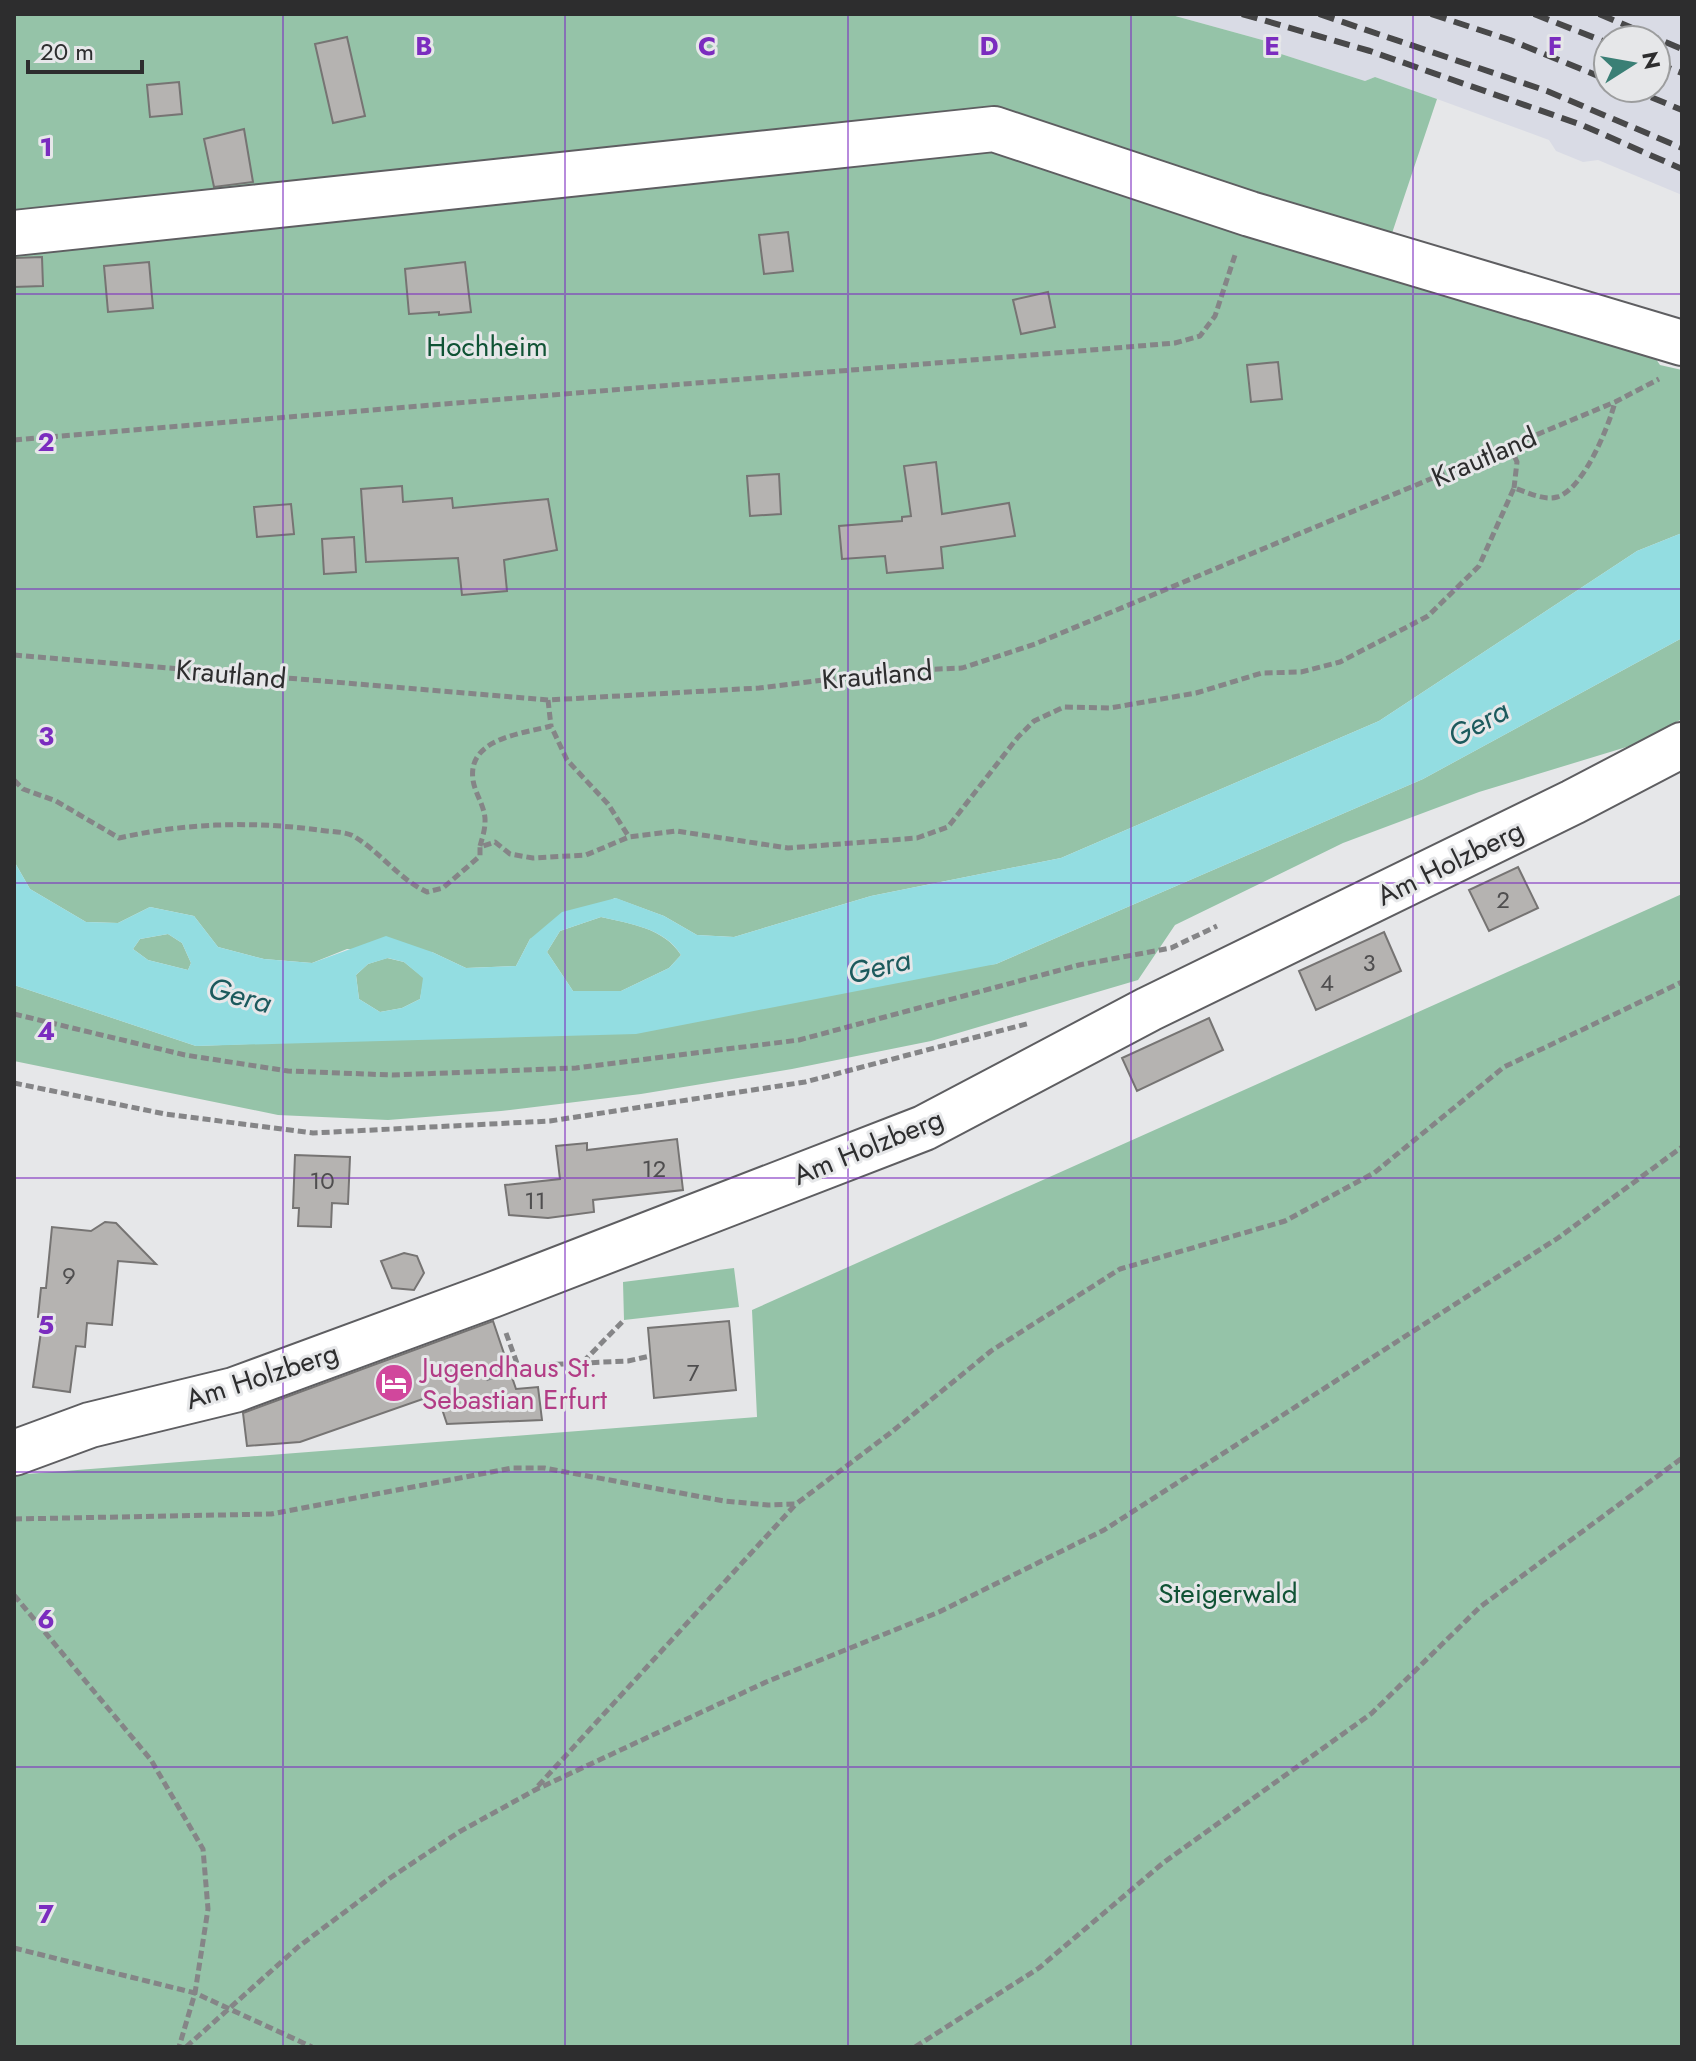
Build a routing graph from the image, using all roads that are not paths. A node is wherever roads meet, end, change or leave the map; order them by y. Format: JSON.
{"nodes":[{"id":1,"x":14,"y":233,"type":"edge"},
{"id":2,"x":1675,"y":358,"type":"edge"},
{"id":3,"x":1682,"y":745,"type":"edge"},
{"id":4,"x":14,"y":1453,"type":"edge"}],
"edges":[{"from":1,"to":2,"type":"street"},
{"from":3,"to":4,"type":"street","name":"Am Holzberg"}]}
